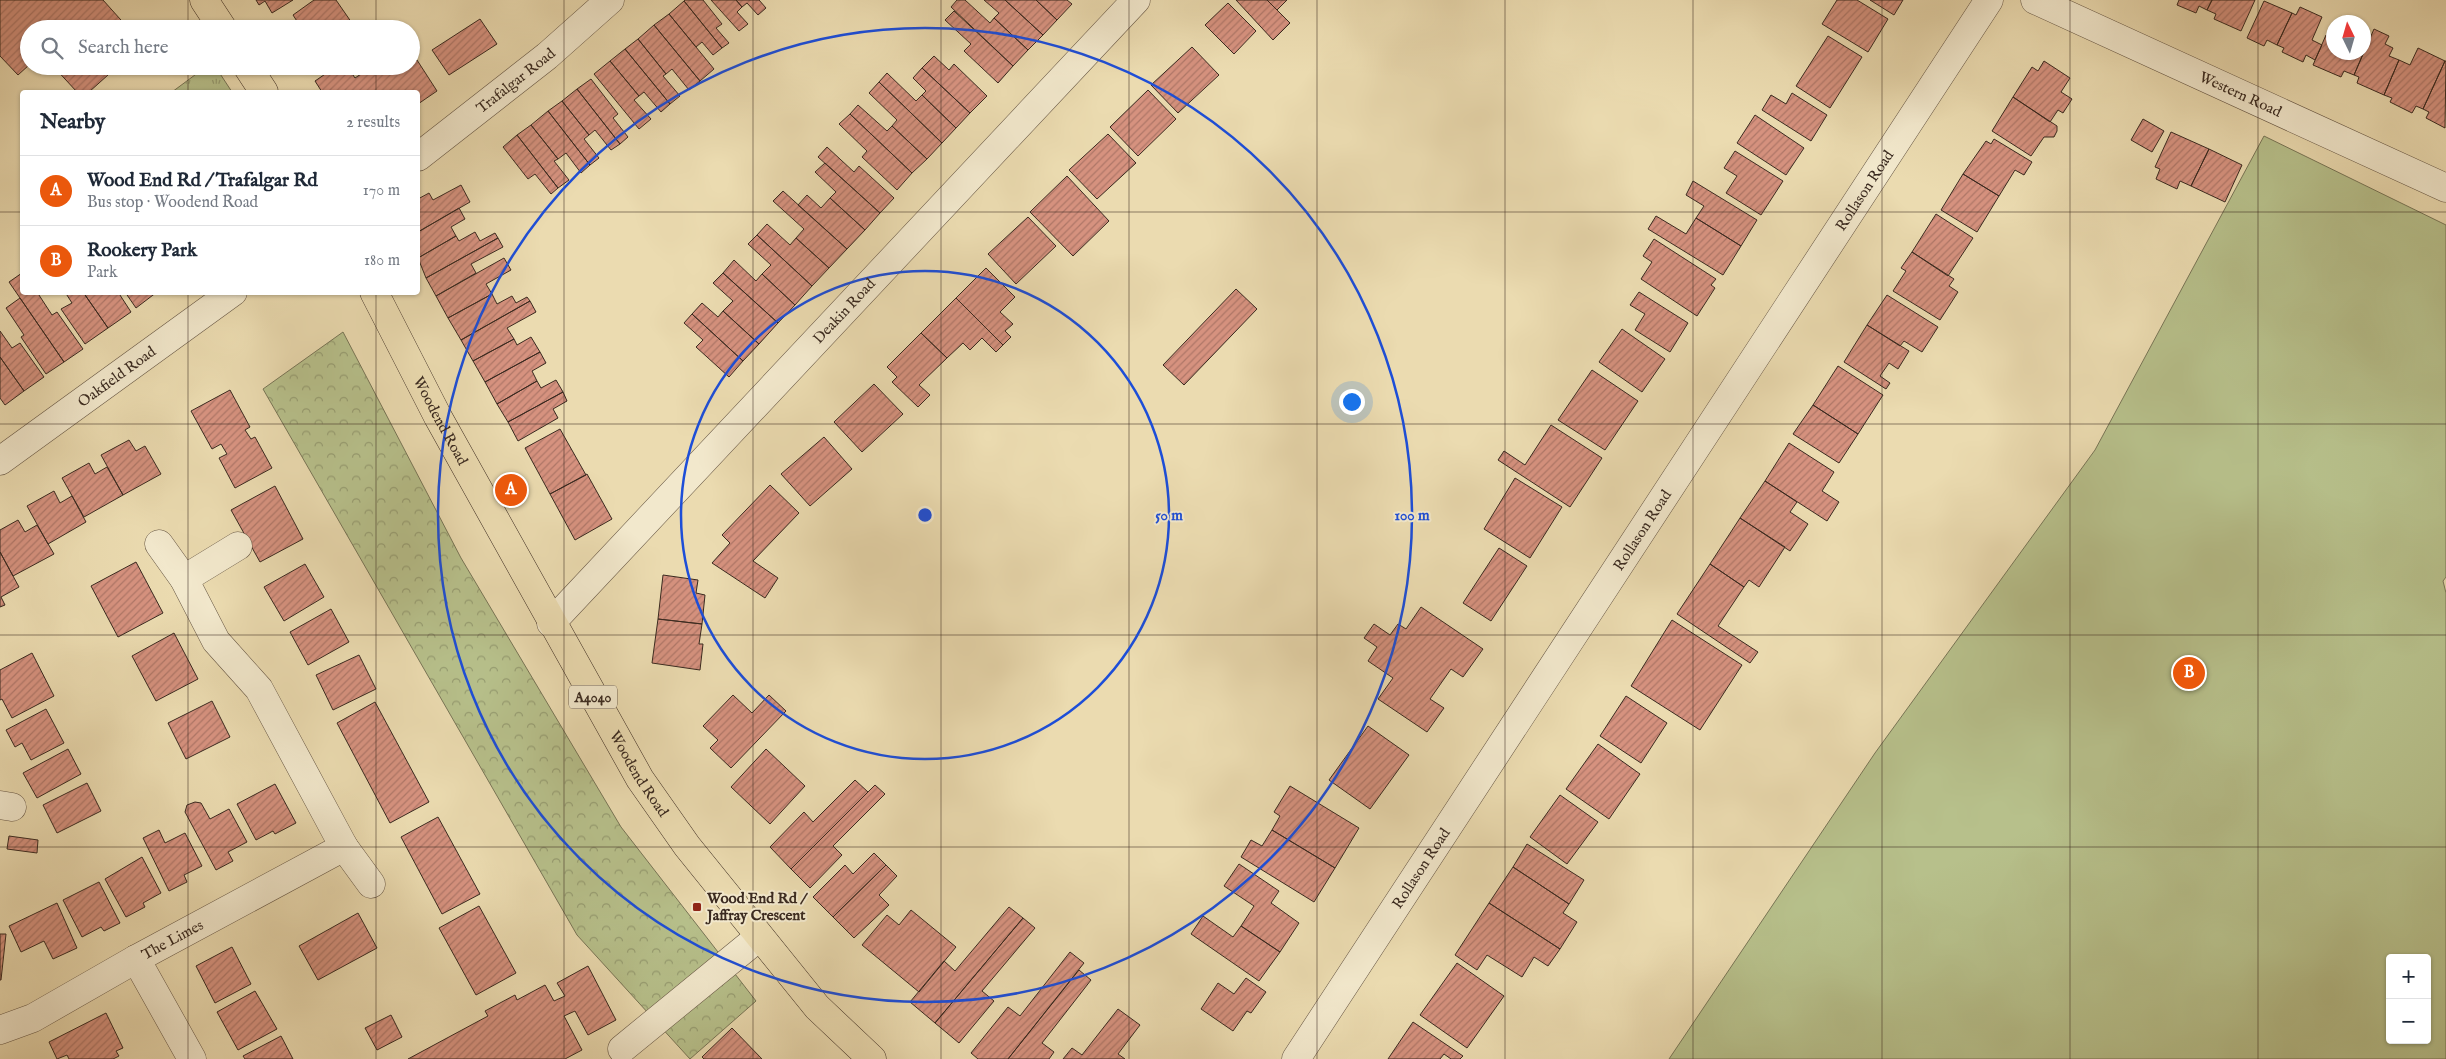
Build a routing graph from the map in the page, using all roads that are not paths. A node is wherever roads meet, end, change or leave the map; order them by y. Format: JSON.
{"nodes":[{"id":1,"x":204,"y":0,"type":"edge"},
{"id":2,"x":610,"y":0,"type":"edge"},
{"id":3,"x":1136,"y":0,"type":"edge"},
{"id":4,"x":1989,"y":0,"type":"edge"},
{"id":5,"x":2035,"y":0,"type":"edge"},
{"id":6,"x":217,"y":20,"type":"edge"},
{"id":7,"x":253,"y":75,"type":"edge"},
{"id":8,"x":263,"y":90,"type":"edge"},
{"id":9,"x":420,"y":155,"type":"edge"},
{"id":10,"x":2446,"y":188,"type":"edge"},
{"id":11,"x":229,"y":295,"type":"edge"},
{"id":12,"x":376,"y":295,"type":"edge"},
{"id":13,"x":0,"y":461,"type":"edge"},
{"id":14,"x":159,"y":544,"type":"dead end"},
{"id":15,"x":238,"y":546,"type":"dead end"},
{"id":16,"x":184,"y":579,"type":"junction"},
{"id":17,"x":551,"y":623,"type":"junction"},
{"id":18,"x":344,"y":847,"type":"junction"},
{"id":19,"x":371,"y":884,"type":"dead end"},
{"id":20,"x":759,"y":937,"type":"junction"},
{"id":21,"x":136,"y":959,"type":"junction"},
{"id":22,"x":0,"y":1030,"type":"edge"},
{"id":23,"x":622,"y":1049,"type":"dead end"},
{"id":24,"x":192,"y":1059,"type":"edge"},
{"id":25,"x":872,"y":1059,"type":"edge"},
{"id":26,"x":1296,"y":1059,"type":"edge"}],
"edges":[{"from":1,"to":6,"type":"main road"},
{"from":2,"to":9,"type":"street","name":"Trafalgar Road"},
{"from":3,"to":17,"type":"street","name":"Deakin Road"},
{"from":4,"to":26,"type":"street","name":"Rollason Road"},
{"from":5,"to":10,"type":"street","name":"Western Road"},
{"from":7,"to":8,"type":"main road"},
{"from":11,"to":13,"type":"street","name":"Oakfield Road"},
{"from":12,"to":17,"type":"main road","name":"Woodend Road","number":"A4040"},
{"from":14,"to":16,"type":"street"},
{"from":15,"to":16,"type":"street"},
{"from":16,"to":18,"type":"street"},
{"from":17,"to":20,"type":"main road","name":"Woodend Road","number":"A4040"},
{"from":18,"to":19,"type":"street"},
{"from":18,"to":21,"type":"street","name":"The Limes"},
{"from":20,"to":23,"type":"street"},
{"from":20,"to":25,"type":"main road","name":"Woodend Road","number":"A4040"},
{"from":21,"to":22,"type":"street","name":"The Limes"},
{"from":21,"to":24,"type":"street"}]}
